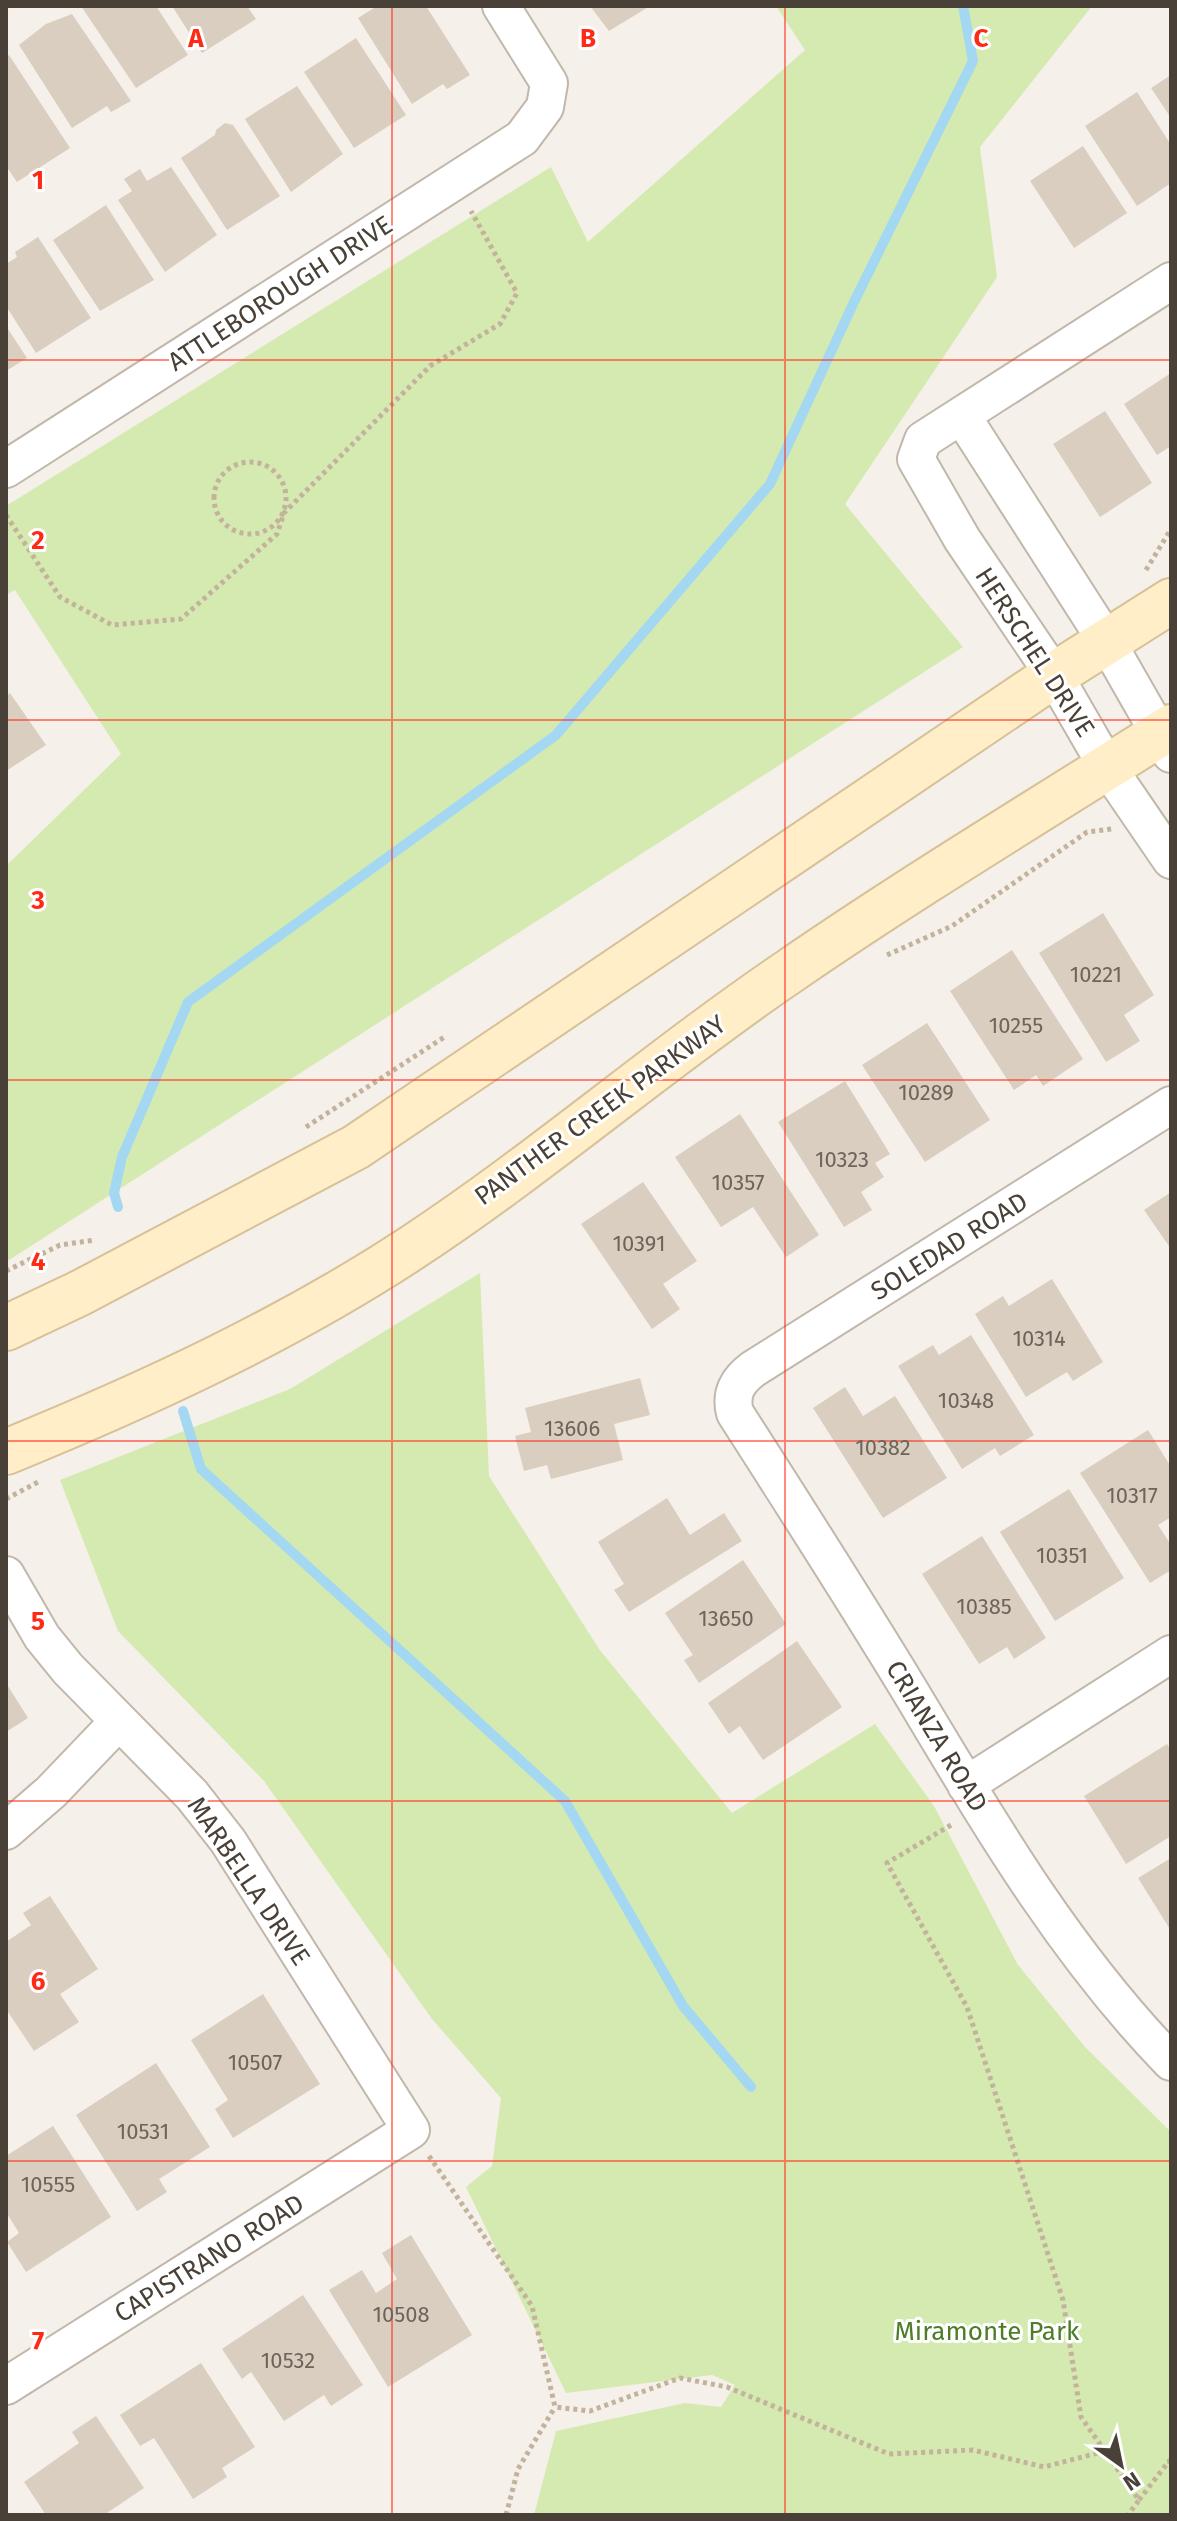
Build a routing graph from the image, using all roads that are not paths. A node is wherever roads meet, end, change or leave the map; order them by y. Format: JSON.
{"nodes":[{"id":1,"x":501,"y":6,"type":"edge"},
{"id":2,"x":1171,"y":281,"type":"edge"},
{"id":3,"x":962,"y":416,"type":"junction"},
{"id":4,"x":6,"y":469,"type":"edge"},
{"id":5,"x":1158,"y":587,"type":"edge"},
{"id":6,"x":1107,"y":642,"type":"junction"},
{"id":7,"x":1054,"y":675,"type":"junction"},
{"id":8,"x":1167,"y":738,"type":"edge"},
{"id":9,"x":1106,"y":765,"type":"junction"},
{"id":10,"x":1171,"y":860,"type":"edge"},
{"id":11,"x":1171,"y":1105,"type":"edge"},
{"id":12,"x":6,"y":1328,"type":"edge"},
{"id":13,"x":734,"y":1393,"type":"joint"},
{"id":14,"x":6,"y":1452,"type":"edge"},
{"id":15,"x":6,"y":1575,"type":"edge"},
{"id":16,"x":1171,"y":1654,"type":"edge"},
{"id":17,"x":119,"y":1721,"type":"junction"},
{"id":18,"x":966,"y":1785,"type":"junction"},
{"id":19,"x":6,"y":1831,"type":"edge"},
{"id":20,"x":1171,"y":2062,"type":"edge"},
{"id":21,"x":411,"y":2130,"type":"joint"},
{"id":22,"x":6,"y":2386,"type":"edge"}],
"edges":[{"from":1,"to":4,"type":"street","name":"ATTLEBOROUGH DRIVE"},
{"from":2,"to":3,"type":"street"},
{"from":3,"to":6,"type":"street"},
{"from":3,"to":7,"type":"street","name":"HERSCHEL DRIVE"},
{"from":5,"to":6,"type":"main road"},
{"from":6,"to":7,"type":"main road"},
{"from":6,"to":8,"type":"street"},
{"from":7,"to":9,"type":"street","name":"HERSCHEL DRIVE"},
{"from":7,"to":12,"type":"main road"},
{"from":8,"to":9,"type":"main road","name":"PANTHER CREEK PARKWAY"},
{"from":9,"to":10,"type":"street","name":"HERSCHEL DRIVE"},
{"from":9,"to":14,"type":"main road","name":"PANTHER CREEK PARKWAY"},
{"from":11,"to":13,"type":"street","name":"SOLEDAD ROAD"},
{"from":13,"to":18,"type":"street","name":"CRIANZA ROAD"},
{"from":15,"to":17,"type":"street","name":"MARBELLA DRIVE"},
{"from":16,"to":18,"type":"street"},
{"from":17,"to":19,"type":"street"},
{"from":17,"to":21,"type":"street","name":"MARBELLA DRIVE"},
{"from":18,"to":20,"type":"street","name":"CRIANZA ROAD"},
{"from":21,"to":22,"type":"street","name":"CAPISTRANO ROAD"}]}
